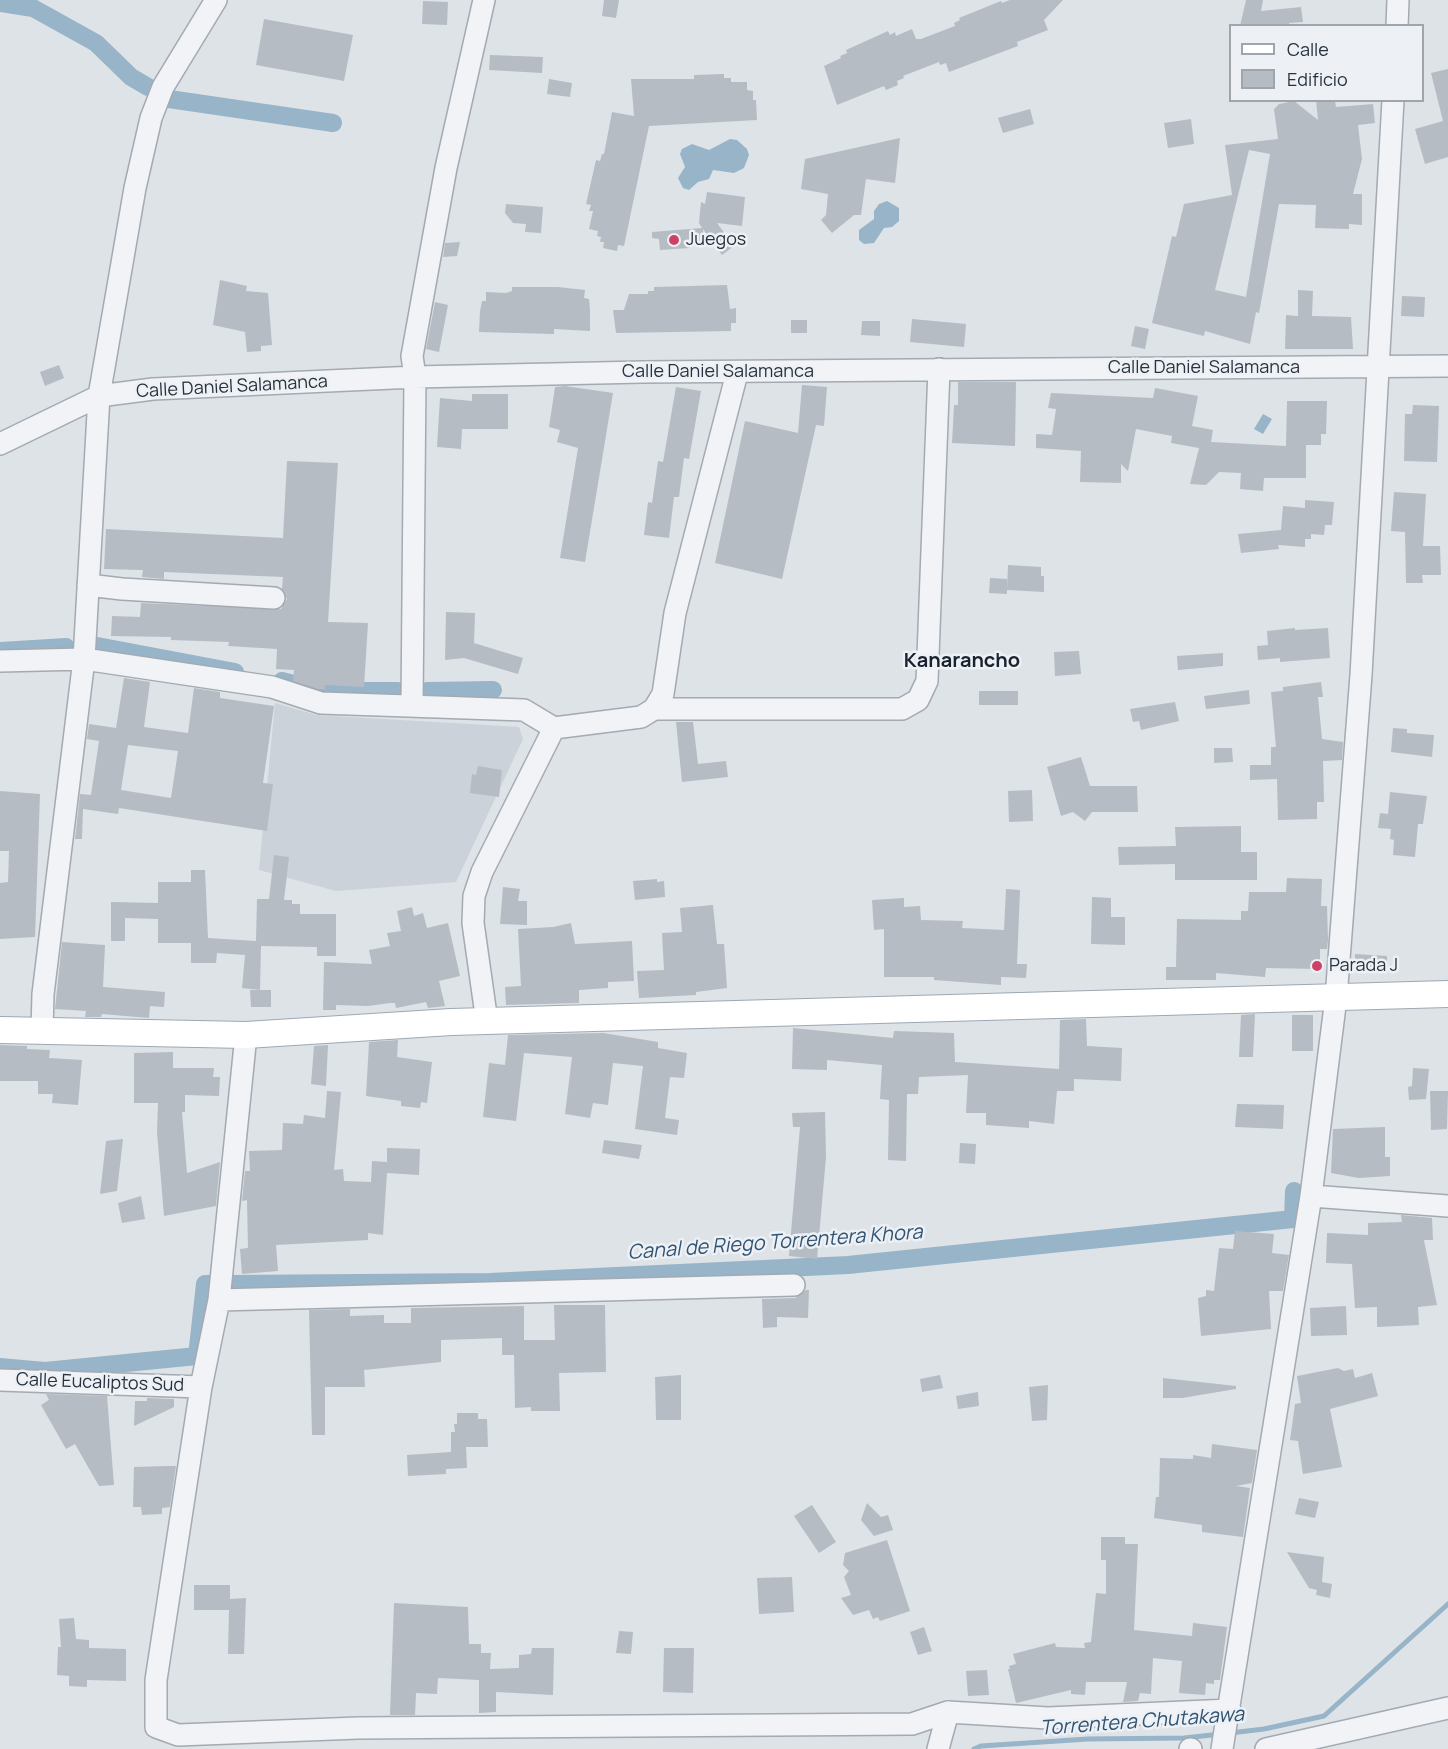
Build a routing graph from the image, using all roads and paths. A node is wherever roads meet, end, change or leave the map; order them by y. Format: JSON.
{"nodes":[{"id":1,"x":216,"y":0,"type":"edge"},
{"id":2,"x":484,"y":0,"type":"edge"},
{"id":3,"x":1398,"y":0,"type":"edge"},
{"id":4,"x":1397,"y":24,"type":"edge"},
{"id":5,"x":1393,"y":102,"type":"edge"},
{"id":6,"x":1448,"y":366,"type":"edge"},
{"id":7,"x":1377,"y":368,"type":"junction"},
{"id":8,"x":939,"y":369,"type":"junction"},
{"id":9,"x":737,"y":372,"type":"junction"},
{"id":10,"x":415,"y":377,"type":"junction"},
{"id":11,"x":99,"y":396,"type":"junction"},
{"id":12,"x":0,"y":444,"type":"edge"},
{"id":13,"x":88,"y":585,"type":"junction"},
{"id":14,"x":274,"y":597,"type":"dead end"},
{"id":15,"x":84,"y":659,"type":"junction"},
{"id":16,"x":0,"y":661,"type":"edge"},
{"id":17,"x":412,"y":706,"type":"junction"},
{"id":18,"x":654,"y":709,"type":"junction"},
{"id":19,"x":554,"y":728,"type":"junction"},
{"id":20,"x":1448,"y":993,"type":"edge"},
{"id":21,"x":1336,"y":998,"type":"junction"},
{"id":22,"x":487,"y":1022,"type":"junction"},
{"id":23,"x":0,"y":1030,"type":"edge"},
{"id":24,"x":42,"y":1031,"type":"junction"},
{"id":25,"x":246,"y":1035,"type":"junction"},
{"id":26,"x":1311,"y":1196,"type":"junction"},
{"id":27,"x":1448,"y":1206,"type":"edge"},
{"id":28,"x":794,"y":1285,"type":"dead end"},
{"id":29,"x":219,"y":1300,"type":"junction"},
{"id":30,"x":0,"y":1380,"type":"edge"},
{"id":31,"x":201,"y":1387,"type":"junction"},
{"id":32,"x":1448,"y":1708,"type":"edge"},
{"id":33,"x":948,"y":1712,"type":"junction"},
{"id":34,"x":1226,"y":1730,"type":"edge"},
{"id":35,"x":938,"y":1749,"type":"edge"},
{"id":36,"x":1266,"y":1749,"type":"edge"}],
"edges":[{"from":1,"to":11,"type":"street"},
{"from":2,"to":10,"type":"street"},
{"from":3,"to":4,"type":"street"},
{"from":5,"to":7,"type":"street"},
{"from":6,"to":7,"type":"street","name":"Calle Daniel Salamanca"},
{"from":7,"to":8,"type":"street","name":"Calle Daniel Salamanca"},
{"from":7,"to":21,"type":"street"},
{"from":8,"to":9,"type":"street","name":"Calle Daniel Salamanca"},
{"from":8,"to":18,"type":"street"},
{"from":9,"to":10,"type":"street","name":"Calle Daniel Salamanca"},
{"from":9,"to":18,"type":"street"},
{"from":10,"to":11,"type":"street","name":"Calle Daniel Salamanca"},
{"from":10,"to":17,"type":"street"},
{"from":11,"to":12,"type":"street","name":"Calle Daniel Salamanca"},
{"from":11,"to":13,"type":"street"},
{"from":13,"to":14,"type":"street"},
{"from":13,"to":15,"type":"street"},
{"from":15,"to":16,"type":"street"},
{"from":15,"to":17,"type":"street"},
{"from":15,"to":24,"type":"street"},
{"from":17,"to":19,"type":"street"},
{"from":18,"to":19,"type":"street"},
{"from":19,"to":22,"type":"street"},
{"from":20,"to":21,"type":"main road"},
{"from":21,"to":22,"type":"main road"},
{"from":21,"to":26,"type":"street"},
{"from":22,"to":25,"type":"main road"},
{"from":23,"to":24,"type":"main road"},
{"from":24,"to":25,"type":"main road"},
{"from":25,"to":29,"type":"street"},
{"from":26,"to":27,"type":"street"},
{"from":26,"to":34,"type":"street"},
{"from":28,"to":29,"type":"street"},
{"from":29,"to":31,"type":"street"},
{"from":30,"to":31,"type":"street","name":"Calle Eucaliptos Sud"},
{"from":31,"to":33,"type":"street"},
{"from":32,"to":36,"type":"street"},
{"from":33,"to":34,"type":"street"},
{"from":33,"to":35,"type":"street"}]}
